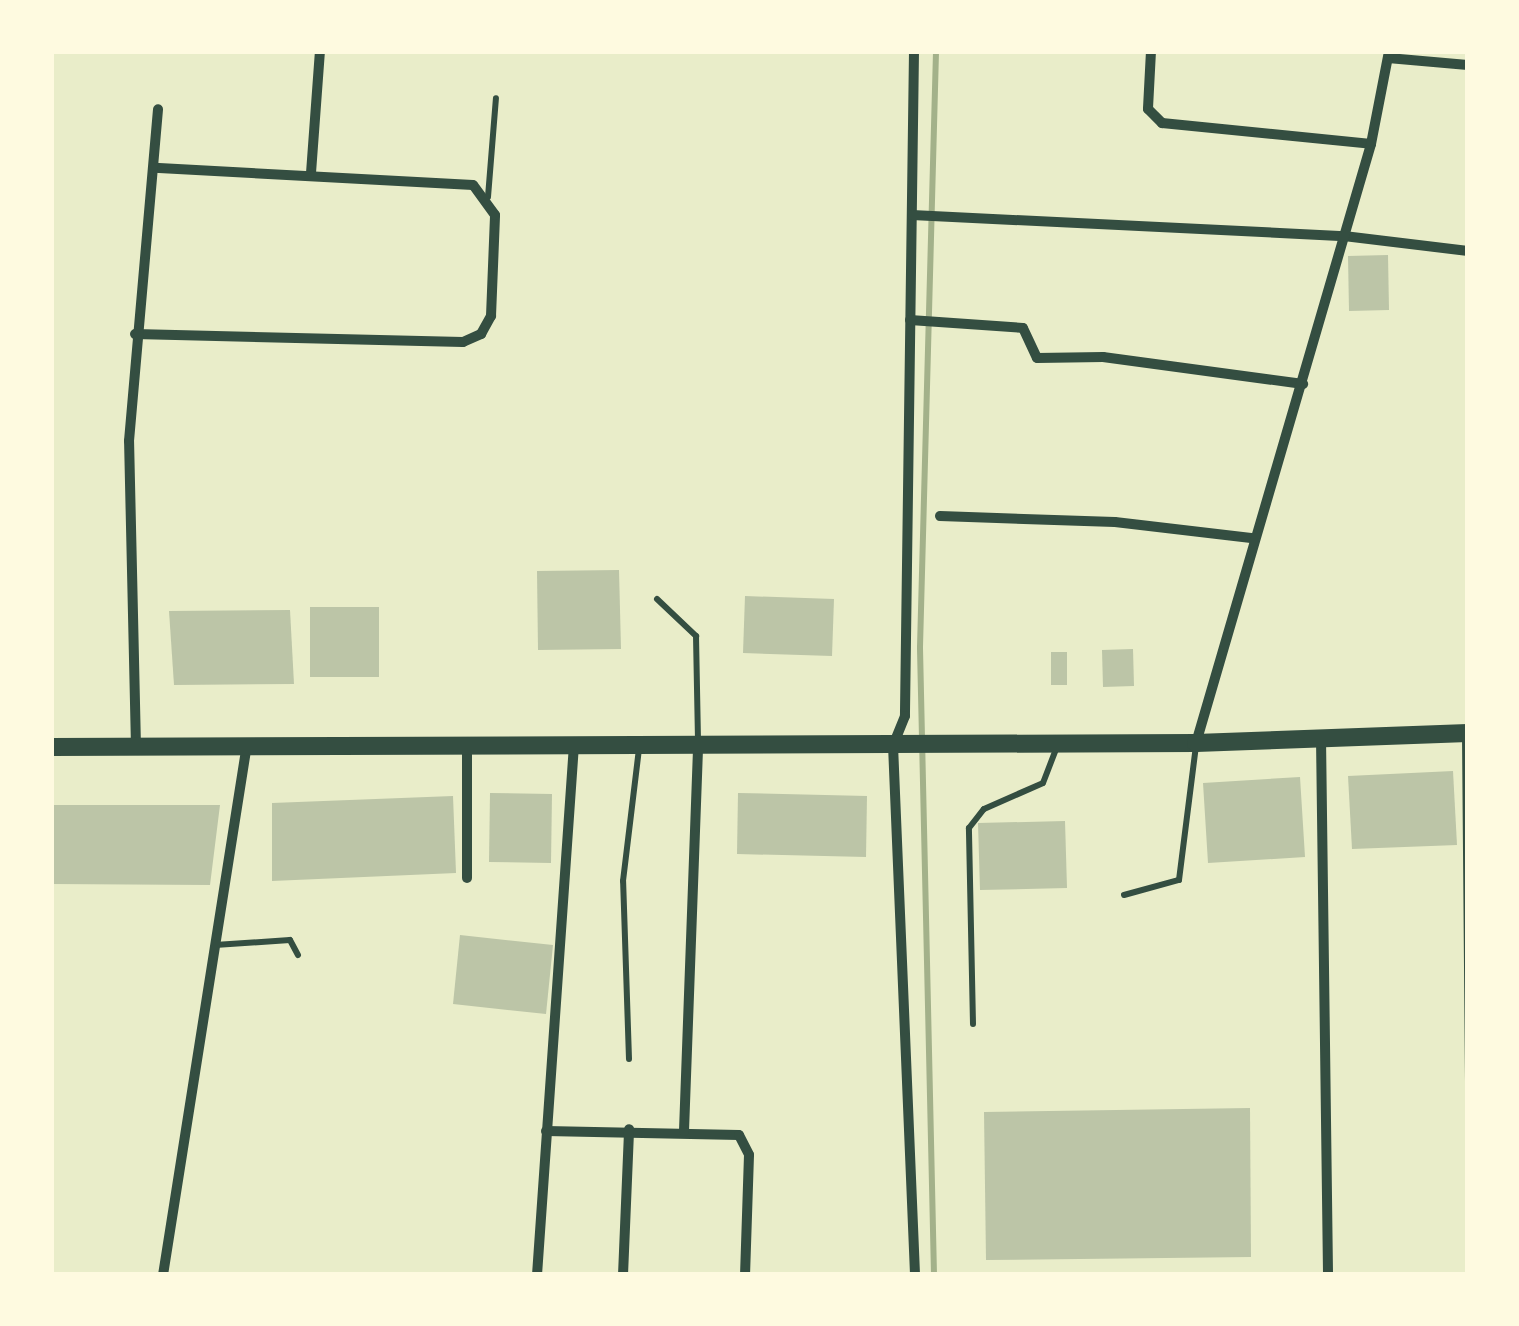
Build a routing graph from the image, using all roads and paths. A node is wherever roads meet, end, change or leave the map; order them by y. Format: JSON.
{"nodes":[{"id":1,"x":320,"y":51,"type":"edge"},
{"id":2,"x":914,"y":51,"type":"edge"},
{"id":3,"x":1151,"y":51,"type":"edge"},
{"id":4,"x":1388,"y":55,"type":"edge"},
{"id":5,"x":1468,"y":65,"type":"edge"},
{"id":6,"x":496,"y":98,"type":"dead end"},
{"id":7,"x":158,"y":109,"type":"dead end"},
{"id":8,"x":1371,"y":144,"type":"junction"},
{"id":9,"x":154,"y":168,"type":"junction"},
{"id":10,"x":311,"y":173,"type":"junction"},
{"id":11,"x":488,"y":197,"type":"junction"},
{"id":12,"x":912,"y":215,"type":"junction"},
{"id":13,"x":1344,"y":236,"type":"junction"},
{"id":14,"x":1468,"y":251,"type":"edge"},
{"id":15,"x":910,"y":320,"type":"junction"},
{"id":16,"x":135,"y":334,"type":"junction"},
{"id":17,"x":1303,"y":384,"type":"junction"},
{"id":18,"x":940,"y":516,"type":"dead end"},
{"id":19,"x":1252,"y":538,"type":"junction"},
{"id":20,"x":657,"y":599,"type":"dead end"},
{"id":21,"x":1467,"y":733,"type":"edge"},
{"id":22,"x":1321,"y":738,"type":"junction"},
{"id":23,"x":1196,"y":742,"type":"junction"},
{"id":24,"x":467,"y":743,"type":"junction"},
{"id":25,"x":1058,"y":743,"type":"junction"},
{"id":26,"x":247,"y":744,"type":"junction"},
{"id":27,"x":574,"y":745,"type":"junction"},
{"id":28,"x":897,"y":745,"type":"junction"},
{"id":29,"x":639,"y":746,"type":"junction"},
{"id":30,"x":698,"y":746,"type":"junction"},
{"id":31,"x":51,"y":747,"type":"edge"},
{"id":32,"x":136,"y":747,"type":"junction"},
{"id":33,"x":1466,"y":805,"type":"edge"},
{"id":34,"x":467,"y":878,"type":"dead end"},
{"id":35,"x":1124,"y":895,"type":"dead end"},
{"id":36,"x":211,"y":945,"type":"junction"},
{"id":37,"x":298,"y":956,"type":"dead end"},
{"id":38,"x":973,"y":1024,"type":"dead end"},
{"id":39,"x":628,"y":1059,"type":"dead end"},
{"id":40,"x":1468,"y":1093,"type":"edge"},
{"id":41,"x":628,"y":1129,"type":"junction"},
{"id":42,"x":546,"y":1131,"type":"junction"},
{"id":43,"x":685,"y":1131,"type":"junction"},
{"id":44,"x":163,"y":1275,"type":"edge"},
{"id":45,"x":537,"y":1275,"type":"edge"},
{"id":46,"x":623,"y":1275,"type":"edge"},
{"id":47,"x":745,"y":1275,"type":"edge"},
{"id":48,"x":915,"y":1275,"type":"edge"},
{"id":49,"x":1328,"y":1275,"type":"edge"}],
"edges":[{"from":1,"to":10,"type":"street"},
{"from":2,"to":12,"type":"street"},
{"from":3,"to":8,"type":"street"},
{"from":4,"to":5,"type":"street"},
{"from":4,"to":8,"type":"street"},
{"from":6,"to":11,"type":"lane"},
{"from":7,"to":9,"type":"street"},
{"from":8,"to":13,"type":"street"},
{"from":9,"to":10,"type":"street"},
{"from":9,"to":16,"type":"street"},
{"from":10,"to":11,"type":"street"},
{"from":11,"to":16,"type":"street"},
{"from":12,"to":13,"type":"street"},
{"from":12,"to":15,"type":"street"},
{"from":13,"to":14,"type":"street"},
{"from":13,"to":17,"type":"street"},
{"from":15,"to":17,"type":"street"},
{"from":15,"to":28,"type":"street"},
{"from":16,"to":32,"type":"street"},
{"from":17,"to":19,"type":"street"},
{"from":18,"to":19,"type":"street"},
{"from":19,"to":23,"type":"street"},
{"from":20,"to":30,"type":"lane"},
{"from":21,"to":22,"type":"main road"},
{"from":21,"to":33,"type":"lane"},
{"from":22,"to":23,"type":"main road"},
{"from":22,"to":49,"type":"street"},
{"from":23,"to":25,"type":"main road"},
{"from":23,"to":35,"type":"lane"},
{"from":24,"to":26,"type":"main road"},
{"from":24,"to":27,"type":"main road"},
{"from":24,"to":34,"type":"street"},
{"from":25,"to":28,"type":"main road"},
{"from":25,"to":38,"type":"lane"},
{"from":26,"to":32,"type":"main road"},
{"from":26,"to":36,"type":"street"},
{"from":27,"to":29,"type":"main road"},
{"from":27,"to":42,"type":"street"},
{"from":28,"to":30,"type":"main road"},
{"from":28,"to":48,"type":"street"},
{"from":29,"to":30,"type":"main road"},
{"from":29,"to":39,"type":"lane"},
{"from":30,"to":43,"type":"street"},
{"from":31,"to":32,"type":"main road"},
{"from":33,"to":40,"type":"lane"},
{"from":36,"to":37,"type":"lane"},
{"from":36,"to":44,"type":"street"},
{"from":41,"to":42,"type":"street"},
{"from":41,"to":43,"type":"street"},
{"from":41,"to":46,"type":"street"},
{"from":42,"to":45,"type":"street"},
{"from":43,"to":47,"type":"street"}]}
